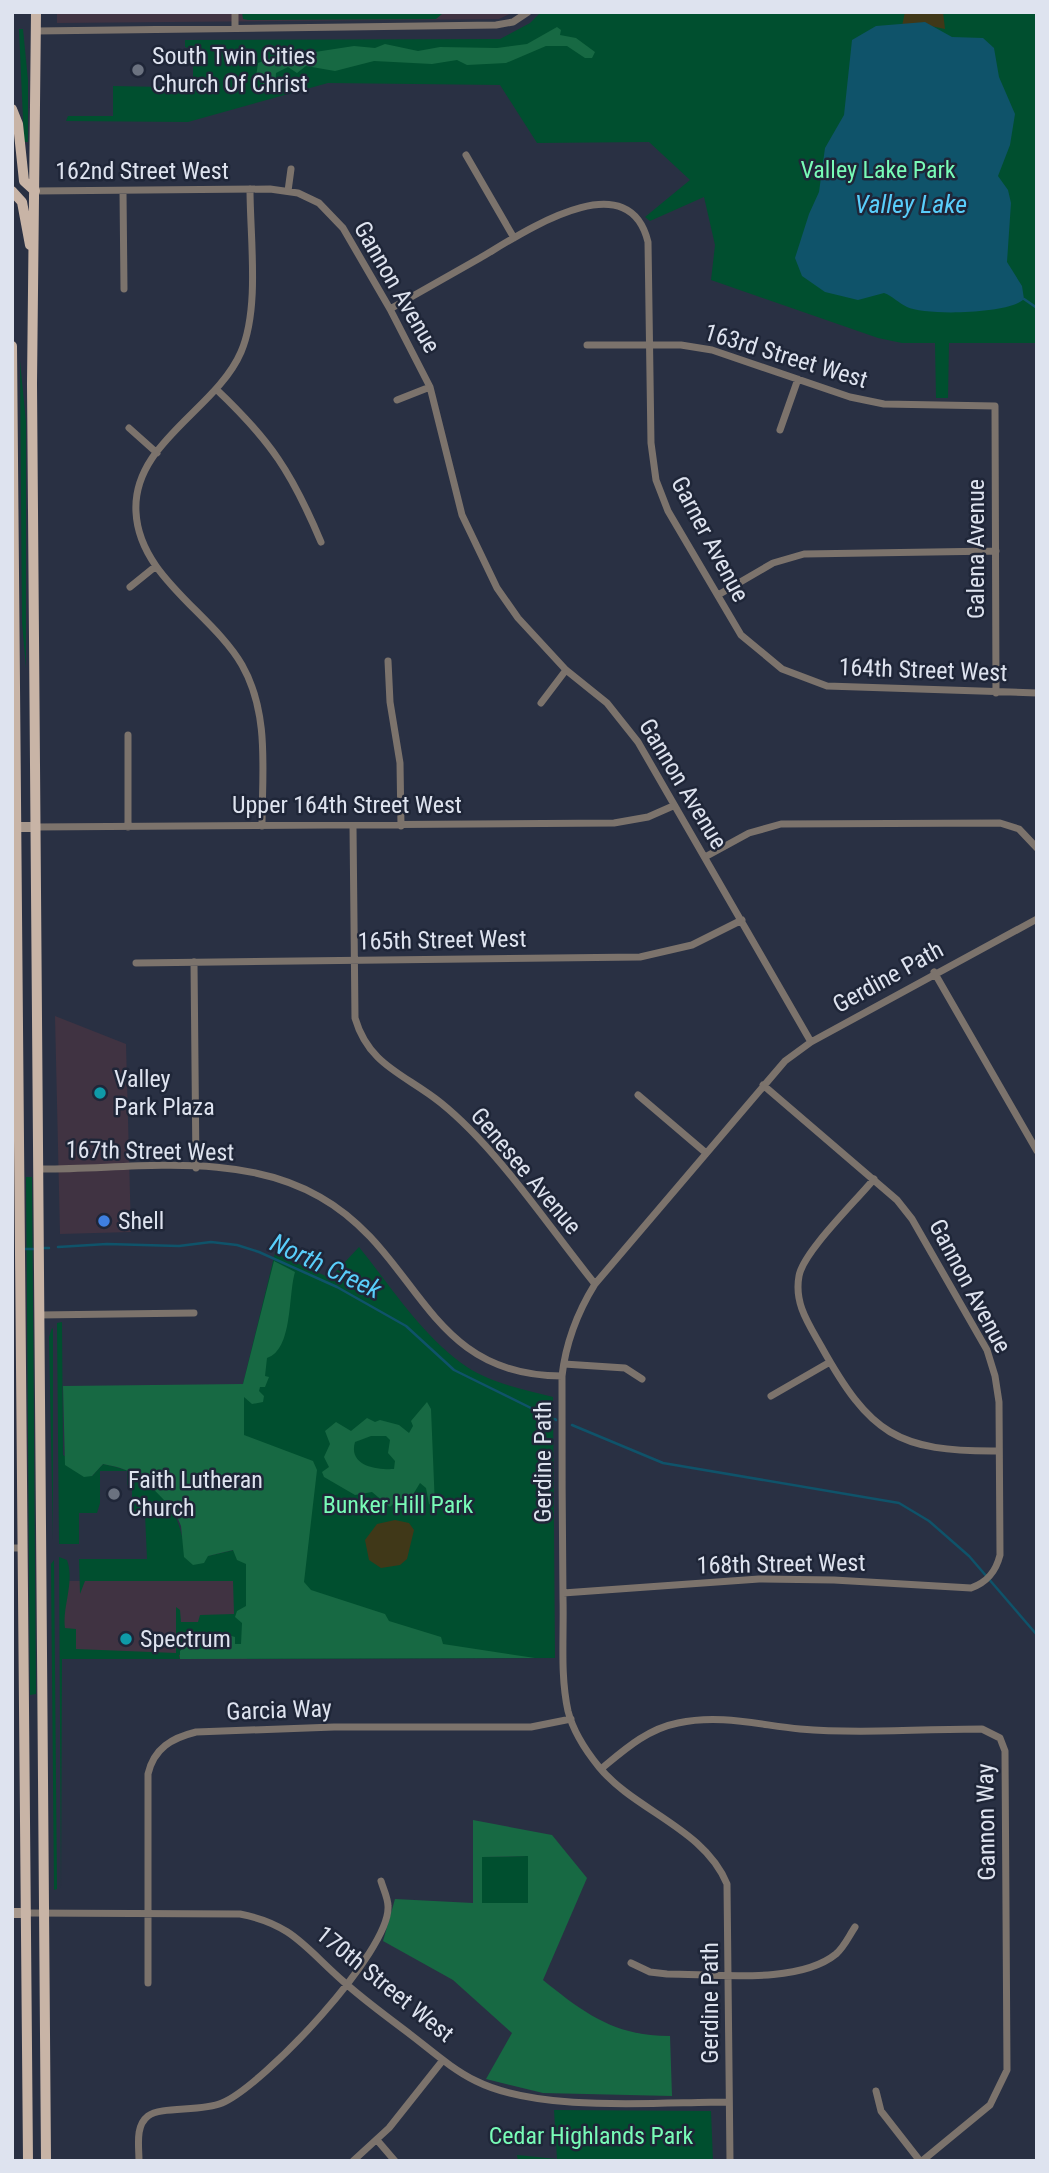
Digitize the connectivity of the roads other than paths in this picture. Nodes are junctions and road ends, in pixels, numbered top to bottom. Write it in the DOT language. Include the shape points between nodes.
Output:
graph roads {
  1 [pos="36,12"];
  2 [pos="235,12"];
  3 [pos="528,12"];
  4 [pos="235,28"];
  5 [pos="36,31"];
  6 [pos="12,109"];
  7 [pos="466,155"];
  8 [pos="290,169"];
  9 [pos="250,189"];
  10 [pos="12,191"];
  11 [pos="35,191"];
  12 [pos="123,191"];
  13 [pos="288,191"];
  14 [pos="513,238"];
  15 [pos="34,261"];
  16 [pos="124,289"];
  17 [pos="390,309"];
  18 [pos="650,344"];
  19 [pos="587,345"];
  20 [pos="12,346"];
  21 [pos="798,379"];
  22 [pos="430,387"];
  23 [pos="216,388"];
  24 [pos="397,400"];
  25 [pos="995,406"];
  26 [pos="129,428"];
  27 [pos="780,430"];
  28 [pos="157,453"];
  29 [pos="321,542"];
  30 [pos="996,551"];
  31 [pos="156,566"];
  32 [pos="130,587"];
  33 [pos="718,595"];
  34 [pos="388,661"];
  35 [pos="566,670"];
  36 [pos="809,681"];
  37 [pos="996,693"];
  38 [pos="1037,693"];
  39 [pos="541,703"];
  40 [pos="128,735"];
  41 [pos="673,806"];
  42 [pos="262,826"];
  43 [pos="353,826"];
  44 [pos="401,826"];
  45 [pos="15,827"];
  46 [pos="35,827"];
  47 [pos="128,827"];
  48 [pos="1037,848"];
  49 [pos="705,857"];
  50 [pos="1037,919"];
  51 [pos="741,920"];
  52 [pos="354,961"];
  53 [pos="194,962"];
  54 [pos="136,963"];
  55 [pos="934,972"];
  56 [pos="811,1042"];
  57 [pos="763,1085"];
  58 [pos="638,1096"];
  59 [pos="20,1115"];
  60 [pos="1037,1151"];
  61 [pos="706,1153"];
  62 [pos="196,1168"];
  63 [pos="38,1169"];
  64 [pos="874,1179"];
  65 [pos="595,1283"];
  66 [pos="194,1314"];
  67 [pos="39,1315"];
  68 [pos="830,1362"];
  69 [pos="564,1364"];
  70 [pos="562,1376"];
  71 [pos="642,1379"];
  72 [pos="771,1396"];
  73 [pos="999,1451"];
  74 [pos="18,1548"];
  75 [pos="995,1571"];
  76 [pos="563,1593"];
  77 [pos="570,1719"];
  78 [pos="601,1769"];
  79 [pos="381,1881"];
  80 [pos="12,1913"];
  81 [pos="26,1913"];
  82 [pos="44,1913"];
  83 [pos="147,1914"];
  84 [pos="855,1927"];
  85 [pos="631,1963"];
  86 [pos="730,1974"];
  87 [pos="148,1983"];
  88 [pos="346,1984"];
  89 [pos="443,2060"];
  90 [pos="876,2091"];
  91 [pos="729,2102"];
  92 [pos="377,2140"];
  93 [pos="28,2161"];
  94 [pos="46,2161"];
  95 [pos="139,2161"];
  96 [pos="353,2161"];
  97 [pos="395,2161"];
  98 [pos="730,2161"];
  99 [pos="921,2161"];
  1 -- 5 [label="main road"];
  2 -- 4 [label="street"];
  3 -- 4 [label="street" via="496,26"];
  4 -- 5 [label="street"];
  5 -- 11 [label="main road"];
  6 -- 11 [label="main road" via="24,181"];
  7 -- 14 [label="street"];
  8 -- 13 [label="street"];
  9 -- 12 [label="street, 162nd Street West"];
  9 -- 13 [label="street, Gannon Avenue"];
  9 -- 23 [label="street" via="249,327 240,354"];
  10 -- 15 [label="main road" via="22,202"];
  11 -- 12 [label="street, 162nd Street West"];
  11 -- 15 [label="main road"];
  12 -- 16 [label="street"];
  13 -- 17 [label="street, Gannon Avenue" via="319,203 336,219"];
  14 -- 17 [label="street"];
  14 -- 18 [label="street, Garner Avenue" via="579,208 613,205 634,213 648,242"];
  15 -- 46 [label="main road"];
  17 -- 22 [label="street, Gannon Avenue"];
  18 -- 19 [label="street, 163rd Street West"];
  18 -- 21 [label="street, 163rd Street West" via="712,350"];
  18 -- 33 [label="street, Garner Avenue" via="651,460 656,480 668,510"];
  20 -- 45 [label="main road"];
  21 -- 25 [label="street, 163rd Street West" via="884,404"];
  21 -- 27 [label="street"];
  22 -- 24 [label="street, Gannon Avenue"];
  22 -- 35 [label="street, Gannon Avenue" via="472,540 518,618"];
  23 -- 28 [label="street"];
  23 -- 29 [label="street" via="280,457"];
  25 -- 30 [label="street, Galena Avenue"];
  26 -- 28 [label="street"];
  28 -- 31 [label="street" via="138,486 136,510 141,538"];
  30 -- 33 [label="street" via="804,554 774,563"];
  30 -- 37 [label="street, Galena Avenue"];
  31 -- 32 [label="street"];
  31 -- 42 [label="street" via="229,646 252,686 262,731"];
  33 -- 36 [label="street, Garner Avenue" via="751,645 782,669"];
  34 -- 44 [label="street" via="400,763"];
  35 -- 39 [label="street"];
  35 -- 41 [label="street, Gannon Avenue" via="624,723"];
  36 -- 37 [label="street, 164th Street West" via="847,689"];
  37 -- 38 [label="street, 164th Street West"];
  40 -- 47 [label="street"];
  41 -- 44 [label="street, Upper 164th Street West" via="648,817 614,823"];
  41 -- 49 [label="street, Gannon Avenue"];
  42 -- 43 [label="street, Upper 164th Street West"];
  42 -- 47 [label="street, Upper 164th Street West"];
  43 -- 44 [label="street, Upper 164th Street West"];
  43 -- 52 [label="street, Genesee Avenue"];
  45 -- 46 [label="street, Upper 164th Street West"];
  45 -- 59 [label="main road"];
  46 -- 47 [label="street, Upper 164th Street West"];
  46 -- 63 [label="main road"];
  48 -- 49 [label="street" via="1019,829 1000,823 781,824 749,833"];
  49 -- 51 [label="street, Gannon Avenue"];
  50 -- 55 [label="street, Gerdine Path"];
  51 -- 52 [label="street, 165th Street West" via="692,945 640,957"];
  51 -- 56 [label="street, Gannon Avenue"];
  52 -- 53 [label="street, 165th Street West"];
  52 -- 65 [label="street, Genesee Avenue" via="355,1018 368,1049 474,1133"];
  53 -- 54 [label="street, 165th Street West"];
  53 -- 62 [label="street"];
  55 -- 56 [label="street, Gerdine Path"];
  55 -- 60 [label="street"];
  56 -- 57 [label="street, Gerdine Path"];
  57 -- 61 [label="street, Gerdine Path"];
  57 -- 64 [label="street, Gannon Avenue"];
  58 -- 61 [label="street"];
  59 -- 63 [label="main road"];
  59 -- 74 [label="main road"];
  61 -- 65 [label="street, Gerdine Path"];
  62 -- 63 [label="street, 167th Street West"];
  62 -- 70 [label="street, 167th Street West" via="259,1173 321,1197 370,1236 469,1352 513,1371"];
  63 -- 67 [label="main road"];
  64 -- 68 [label="street" via="804,1261 799,1275 799,1301"];
  64 -- 73 [label="street, Gannon Avenue" via="912,1219 986,1350 997,1387"];
  65 -- 69 [label="street, Gerdine Path" via="573,1324"];
  66 -- 67 [label="street"];
  67 -- 82 [label="main road"];
  68 -- 72 [label="street"];
  68 -- 73 [label="street" via="858,1406 901,1439 945,1451"];
  69 -- 70 [label="street, Gerdine Path"];
  69 -- 71 [label="street" via="625,1368"];
  70 -- 76 [label="street, Gerdine Path"];
  73 -- 75 [label="street, Gannon Avenue" via="1000,1555"];
  74 -- 81 [label="main road"];
  75 -- 76 [label="street, 168th Street West" via="979,1585 963,1588 759,1579"];
  76 -- 77 [label="street, Gerdine Path" via="565,1693"];
  77 -- 78 [label="street, Gerdine Path"];
  77 -- 83 [label="street, Garcia Way" via="531,1727 334,1727 196,1732 178,1737 159,1751 148,1774"];
  78 -- 86 [label="street, Gerdine Path" via="703,1848 722,1871 729,1894"];
  78 -- 99 [label="street, Gannon Way" via="649,1734 702,1718 802,1729 982,1729 1000,1738 1005,1761 1007,2070 990,2105"];
  79 -- 88 [label="street" via="389,1907 385,1923 372,1951"];
  80 -- 81 [label="street, 170th Street West"];
  81 -- 82 [label="street, 170th Street West"];
  81 -- 93 [label="main road"];
  82 -- 83 [label="street, 170th Street West"];
  82 -- 94 [label="main road"];
  83 -- 87 [label="street, Garcia Way"];
  83 -- 88 [label="street, 170th Street West" via="264,1918 287,1930"];
  84 -- 86 [label="street" via="838,1952 806,1970"];
  85 -- 86 [label="street" via="667,1974"];
  86 -- 91 [label="street, Gerdine Path"];
  88 -- 89 [label="street, 170th Street West"];
  88 -- 95 [label="street" via="305,2035 233,2098 197,2110 160,2111 148,2116 139,2130"];
  89 -- 91 [label="street, 170th Street West" via="476,2081 519,2096 590,2102"];
  89 -- 92 [label="street"];
  90 -- 99 [label="street" via="881,2111"];
  91 -- 98 [label="street, Gerdine Path"];
  92 -- 96 [label="street"];
  92 -- 97 [label="street"];
}
